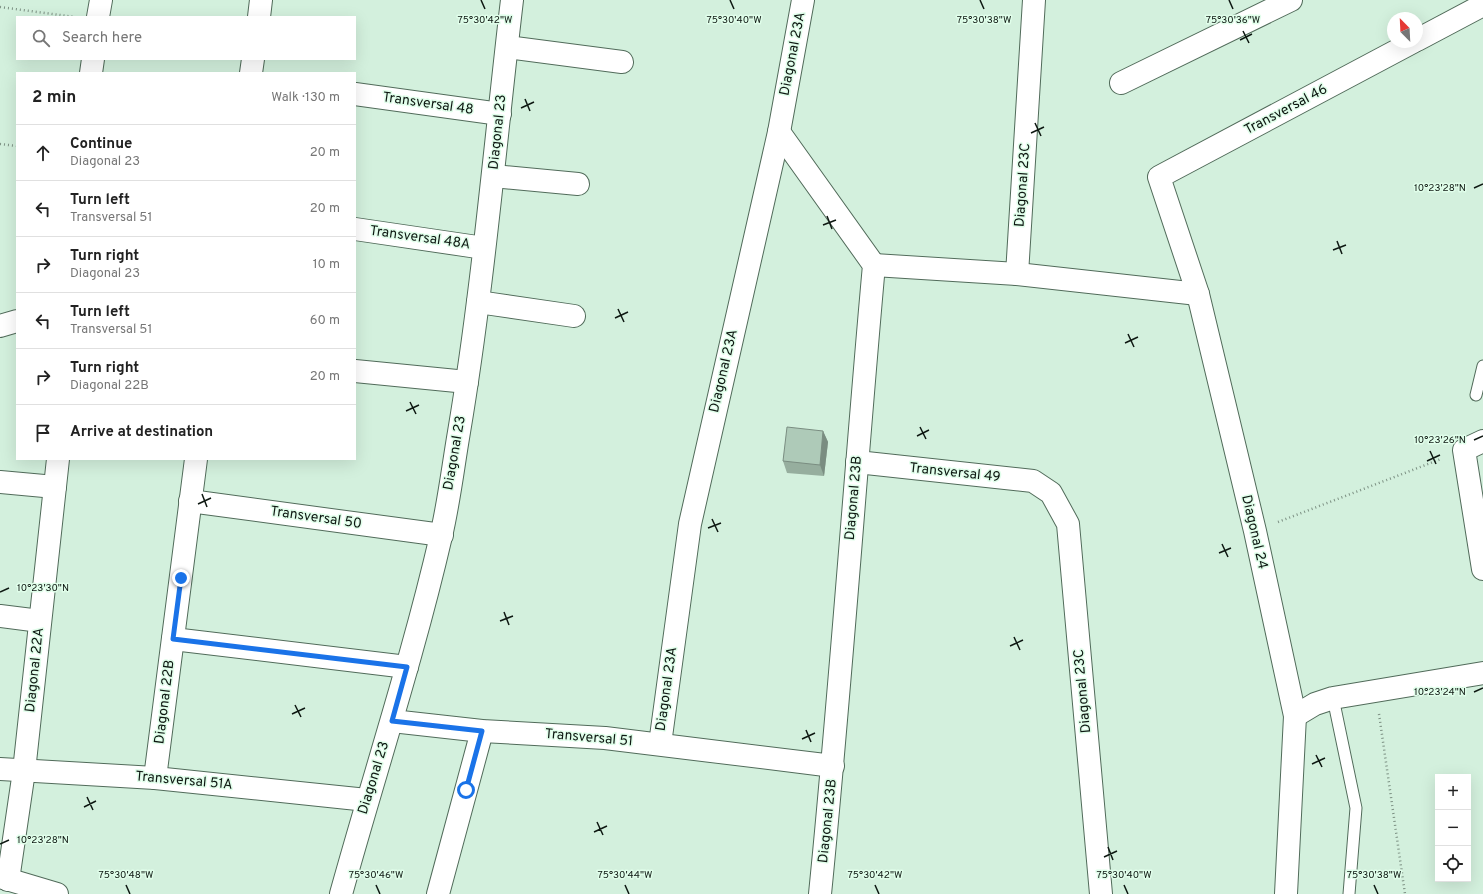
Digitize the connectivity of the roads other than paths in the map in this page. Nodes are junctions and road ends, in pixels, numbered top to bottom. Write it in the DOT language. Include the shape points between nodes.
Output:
graph roads {
  1 [pos="100,0"];
  2 [pos="261,0"];
  3 [pos="512,0"];
  4 [pos="803,0"];
  5 [pos="1034,0"];
  6 [pos="1291,0"];
  7 [pos="1483,5"];
  8 [pos="98,16"];
  9 [pos="259,16"];
  10 [pos="1423,37"];
  11 [pos="507,47"];
  12 [pos="1402,48"];
  13 [pos="93,60"];
  14 [pos="253,60"];
  15 [pos="622,62"];
  16 [pos="91,72"];
  17 [pos="251,72"];
  18 [pos="1121,83"];
  19 [pos="356,94"];
  20 [pos="500,114"];
  21 [pos="779,132"];
  22 [pos="493,176"];
  23 [pos="1159,177"];
  24 [pos="578,184"];
  25 [pos="356,229"];
  26 [pos="484,248"];
  27 [pos="874,265"];
  28 [pos="1017,274"];
  29 [pos="1198,294"];
  30 [pos="478,302"];
  31 [pos="574,316"];
  32 [pos="16,322"];
  33 [pos="0,327"];
  34 [pos="16,331"];
  35 [pos="1483,366"];
  36 [pos="356,371"];
  37 [pos="467,382"];
  38 [pos="1476,395"];
  39 [pos="1483,441"];
  40 [pos="58,460"];
  41 [pos="196,460"];
  42 [pos="857,462"];
  43 [pos="0,482"];
  44 [pos="55,487"];
  45 [pos="1051,493"];
  46 [pos="190,501"];
  47 [pos="442,535"];
  48 [pos="1483,569"];
  49 [pos="0,616"];
  50 [pos="40,621"];
  51 [pos="173,639"];
  52 [pos="407,667"];
  53 [pos="1483,673"];
  54 [pos="1333,698"];
  55 [pos="1296,716"];
  56 [pos="392,721"];
  57 [pos="482,731"];
  58 [pos="660,744"];
  59 [pos="833,766"];
  60 [pos="0,769"];
  61 [pos="24,771"];
  62 [pos="155,778"];
  63 [pos="367,800"];
  64 [pos="4,878"];
  65 [pos="48,893"];
  66 [pos="341,894"];
  67 [pos="438,894"];
  68 [pos="820,894"];
  69 [pos="1101,894"];
  70 [pos="1286,894"];
  71 [pos="1349,894"];
  1 -- 8 [label="street"];
  2 -- 9 [label="street"];
  3 -- 11 [label="street, Diagonal 23"];
  4 -- 21 [label="street, Diagonal 23A"];
  5 -- 28 [label="street, Diagonal 23C"];
  6 -- 18 [label="street"];
  7 -- 10 [label="street"];
  11 -- 15 [label="street"];
  11 -- 20 [label="street, Diagonal 23"];
  12 -- 23 [label="street, Transversal 46"];
  13 -- 16 [label="street"];
  14 -- 17 [label="street"];
  19 -- 20 [label="street, Transversal 48"];
  20 -- 22 [label="street, Diagonal 23"];
  21 -- 27 [label="street"];
  21 -- 58 [label="street, Diagonal 23A" via="690,524"];
  22 -- 24 [label="street"];
  22 -- 26 [label="street, Diagonal 23"];
  23 -- 29 [label="street, Diagonal 24"];
  25 -- 26 [label="street, Transversal 48A"];
  26 -- 30 [label="street, Diagonal 23"];
  27 -- 28 [label="street"];
  27 -- 42 [label="street, Diagonal 23B"];
  28 -- 29 [label="street"];
  29 -- 55 [label="street, Diagonal 24"];
  30 -- 31 [label="street"];
  30 -- 37 [label="street, Diagonal 23"];
  32 -- 33 [label="street"];
  33 -- 34 [label="street"];
  35 -- 38 [label="lane"];
  36 -- 37 [label="street"];
  37 -- 47 [label="street, Diagonal 23"];
  39 -- 48 [label="street" via="1464,450"];
  40 -- 44 [label="street, Diagonal 22A"];
  41 -- 46 [label="street, Diagonal 22B"];
  42 -- 45 [label="street, Transversal 49" via="1033,482"];
  42 -- 59 [label="street, Diagonal 23B"];
  43 -- 44 [label="street"];
  44 -- 50 [label="street, Diagonal 22A"];
  45 -- 69 [label="street, Diagonal 23C" via="1068,524"];
  46 -- 47 [label="street, Transversal 50"];
  46 -- 51 [label="street, Diagonal 22B"];
  47 -- 52 [label="street, Diagonal 23"];
  49 -- 50 [label="street"];
  50 -- 61 [label="street, Diagonal 22A"];
  51 -- 52 [label="street"];
  51 -- 62 [label="street, Diagonal 22B"];
  52 -- 56 [label="street, Diagonal 23"];
  53 -- 54 [label="street"];
  54 -- 55 [label="street" via="1315,704"];
  54 -- 71 [label="lane" via="1356,808"];
  55 -- 70 [label="street, Diagonal 24"];
  56 -- 57 [label="street, Transversal 51"];
  56 -- 63 [label="street, Diagonal 23"];
  57 -- 58 [label="street, Transversal 51"];
  57 -- 67 [label="street"];
  58 -- 59 [label="street, Transversal 51"];
  59 -- 68 [label="street, Diagonal 23B"];
  60 -- 61 [label="street, Transversal 51A"];
  61 -- 62 [label="street, Transversal 51A"];
  61 -- 64 [label="street, Diagonal 22A"];
  62 -- 63 [label="street, Transversal 51A"];
  63 -- 66 [label="street, Diagonal 23"];
  64 -- 65 [label="street"];
}
